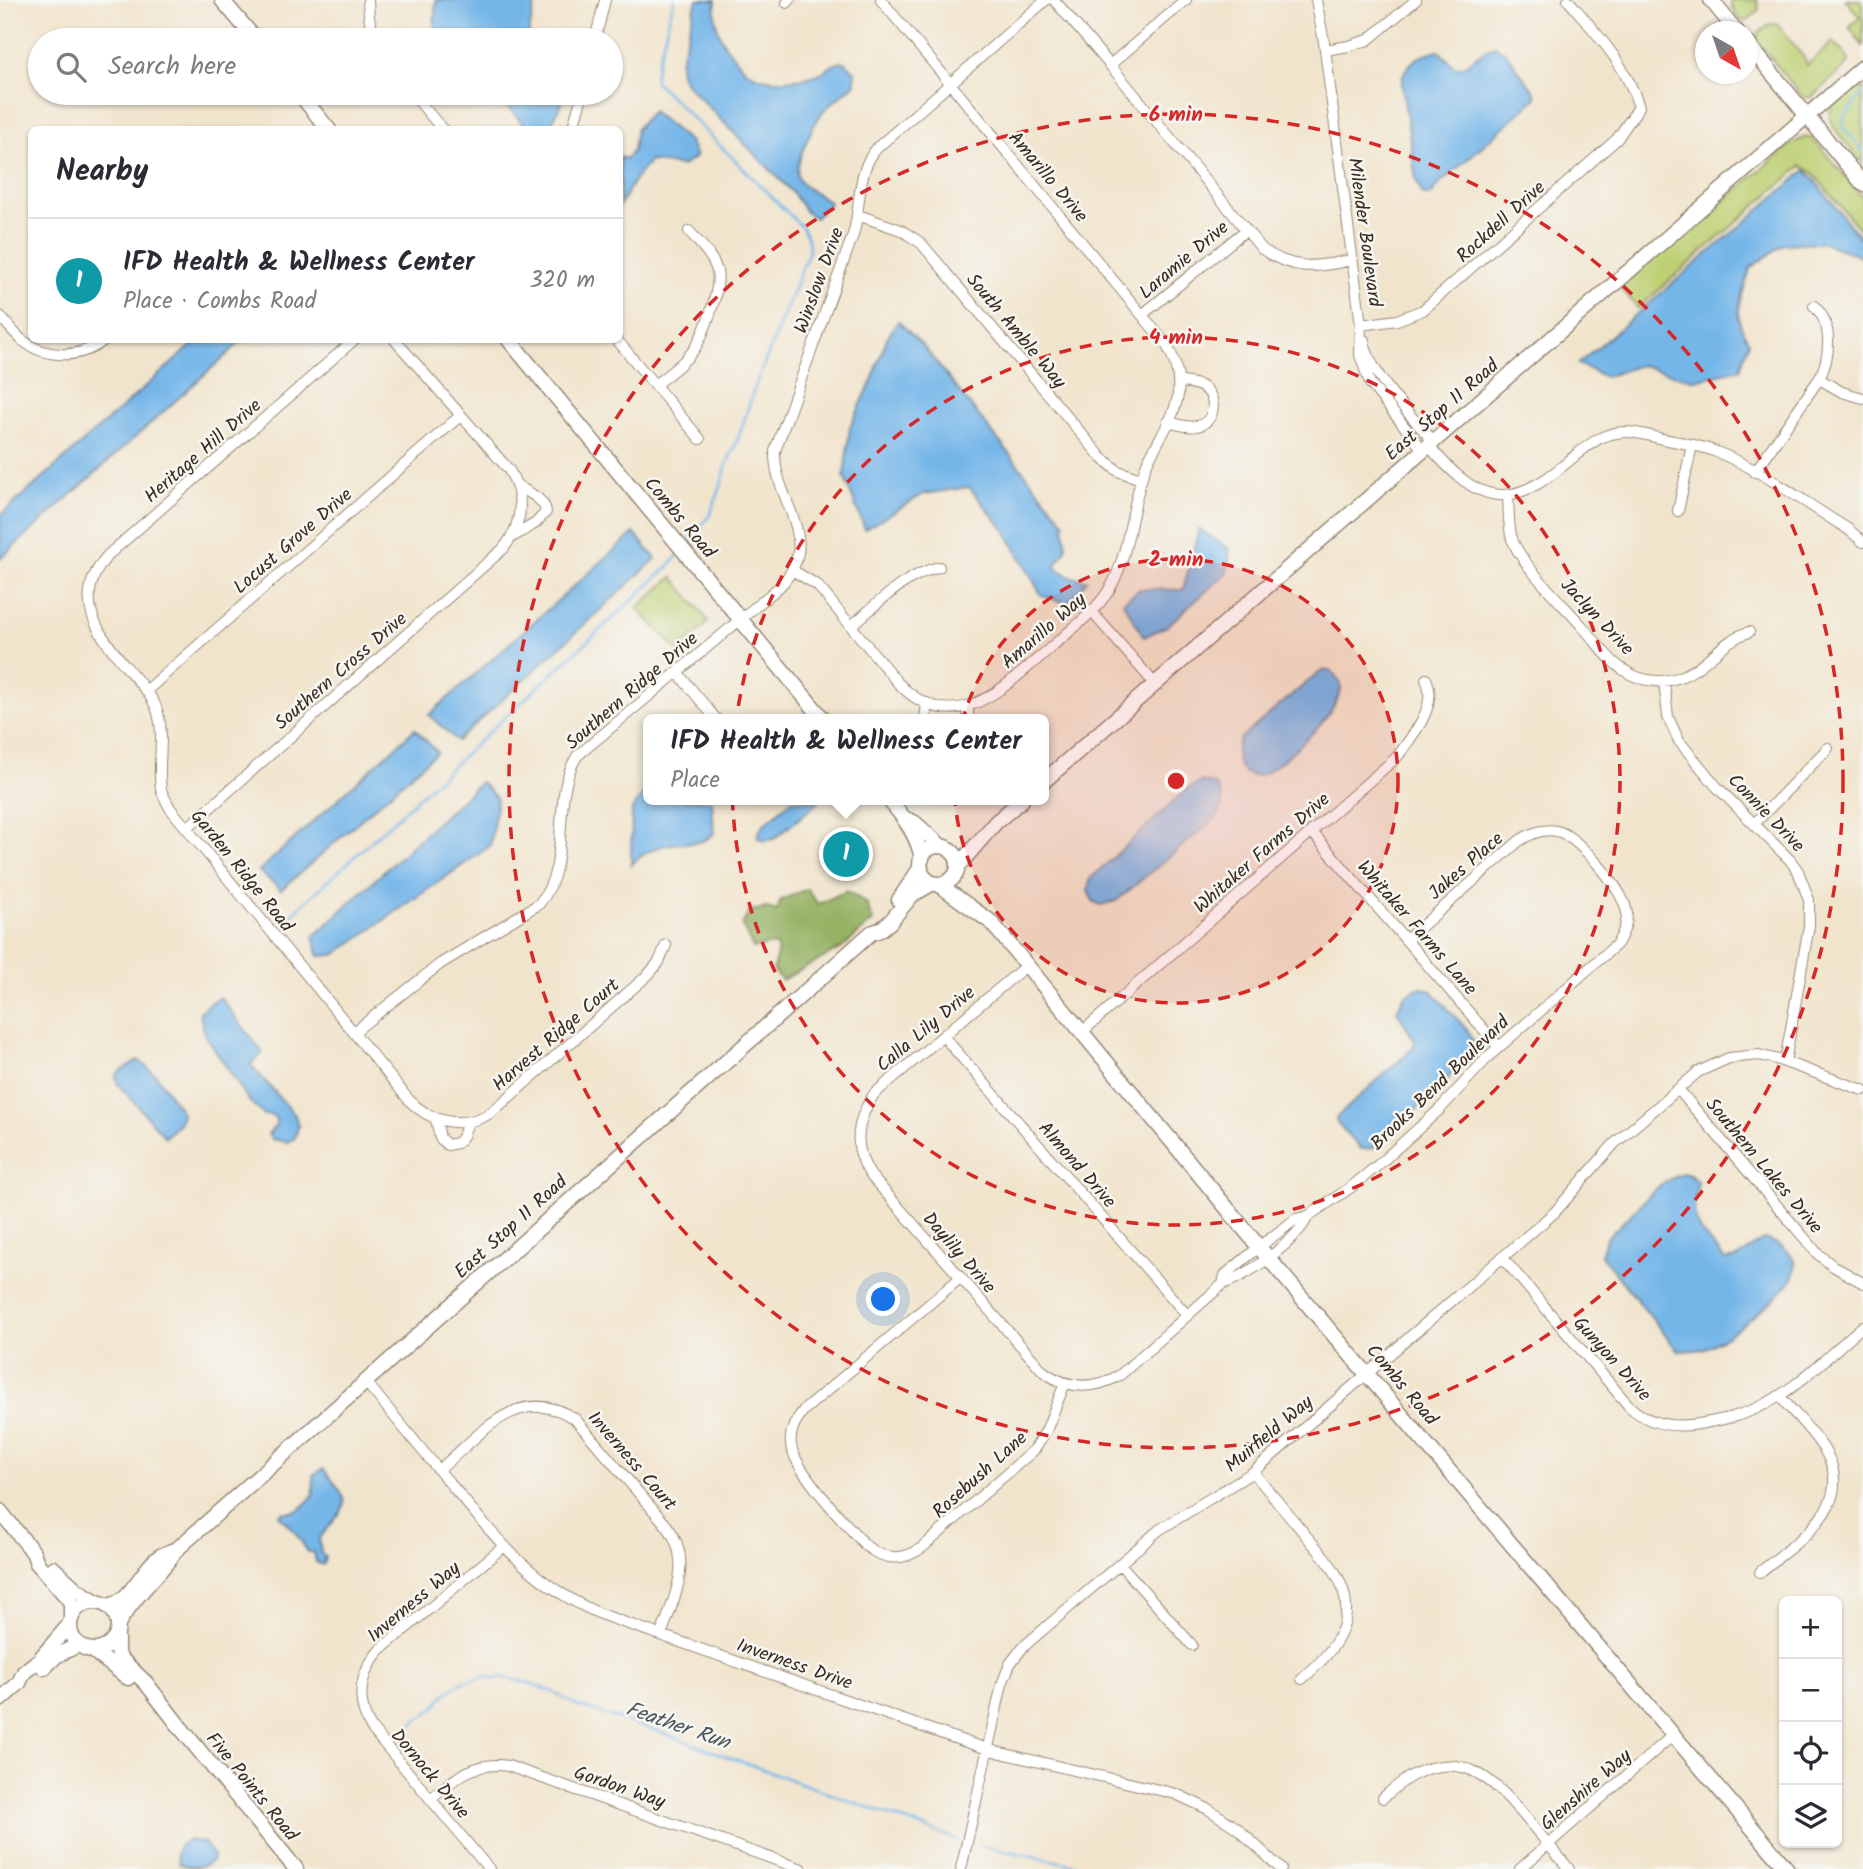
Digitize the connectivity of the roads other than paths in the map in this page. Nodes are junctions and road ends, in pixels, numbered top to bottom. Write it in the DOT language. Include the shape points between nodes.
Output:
graph roads {
  1 [pos="222,0"];
  2 [pos="605,0"];
  3 [pos="881,0"];
  4 [pos="1046,0"];
  5 [pos="1054,0"];
  6 [pos="1186,0"];
  7 [pos="1316,0"];
  8 [pos="1416,0"];
  9 [pos="1568,0"];
  10 [pos="1711,0"];
  11 [pos="368,3"];
  12 [pos="1728,21"];
  13 [pos="246,28"];
  14 [pos="372,28"];
  15 [pos="598,28"];
  16 [pos="1325,50"];
  17 [pos="1758,56"];
  18 [pos="1110,65"];
  19 [pos="1863,67"];
  20 [pos="949,83"];
  21 [pos="309,105"];
  22 [pos="422,105"];
  23 [pos="579,105"];
  24 [pos="1808,117"];
  25 [pos="327,126"];
  26 [pos="440,126"];
  27 [pos="573,126"];
  28 [pos="1863,184"];
  29 [pos="858,215"];
  30 [pos="1246,230"];
  31 [pos="689,231"];
  32 [pos="1352,260"];
  33 [pos="1815,306"];
  34 [pos="0,316"];
  35 [pos="1142,316"];
  36 [pos="1361,326"];
  37 [pos="98,343"];
  38 [pos="351,343"];
  39 [pos="398,343"];
  40 [pos="511,343"];
  41 [pos="620,343"];
  42 [pos="1819,379"];
  43 [pos="1178,381"];
  44 [pos="655,385"];
  45 [pos="1863,398"];
  46 [pos="461,415"];
  47 [pos="1168,422"];
  48 [pos="699,439"];
  49 [pos="1428,445"];
  50 [pos="1692,445"];
  51 [pos="1755,472"];
  52 [pos="1141,479"];
  53 [pos="517,485"];
  54 [pos="1508,497"];
  55 [pos="1678,511"];
  56 [pos="514,536"];
  57 [pos="1863,542"];
  58 [pos="939,567"];
  59 [pos="792,570"];
  60 [pos="90,597"];
  61 [pos="1092,612"];
  62 [pos="740,619"];
  63 [pos="851,626"];
  64 [pos="1749,632"];
  65 [pos="677,672"];
  66 [pos="1426,679"];
  67 [pos="1664,681"];
  68 [pos="1155,684"];
  69 [pos="146,691"];
  70 [pos="927,703"];
  71 [pos="968,706"];
  72 [pos="712,714"];
  73 [pos="819,714"];
  74 [pos="926,714"];
  75 [pos="968,714"];
  76 [pos="1828,748"];
  77 [pos="1049,777"];
  78 [pos="893,805"];
  79 [pos="1016,805"];
  80 [pos="906,819"];
  81 [pos="996,822"];
  82 [pos="1754,824"];
  83 [pos="187,828"];
  84 [pos="1311,831"];
  85 [pos="1554,831"];
  86 [pos="944,847"];
  87 [pos="921,863"];
  88 [pos="958,869"];
  89 [pos="936,883"];
  90 [pos="990,922"];
  91 [pos="871,933"];
  92 [pos="1406,940"];
  93 [pos="666,945"];
  94 [pos="1027,965"];
  95 [pos="354,1032"];
  96 [pos="1083,1032"];
  97 [pos="943,1036"];
  98 [pos="1499,1046"];
  99 [pos="1785,1062"];
  100 [pos="1678,1089"];
  101 [pos="1863,1090"];
  102 [pos="436,1119"];
  103 [pos="449,1122"];
  104 [pos="468,1122"];
  105 [pos="859,1126"];
  106 [pos="1264,1252"];
  107 [pos="1502,1257"];
  108 [pos="960,1278"];
  109 [pos="1863,1283"];
  110 [pos="1187,1315"];
  111 [pos="1863,1326"];
  112 [pos="1368,1372"];
  113 [pos="365,1381"];
  114 [pos="1065,1384"];
  115 [pos="1780,1396"];
  116 [pos="439,1470"];
  117 [pos="1253,1472"];
  118 [pos="0,1511"];
  119 [pos="503,1547"];
  120 [pos="176,1550"];
  121 [pos="33,1552"];
  122 [pos="1120,1564"];
  123 [pos="1760,1572"];
  124 [pos="102,1604"];
  125 [pos="70,1622"];
  126 [pos="117,1630"];
  127 [pos="661,1635"];
  128 [pos="1192,1645"];
  129 [pos="85,1648"];
  130 [pos="1303,1679"];
  131 [pos="19,1683"];
  132 [pos="361,1692"];
  133 [pos="0,1700"];
  134 [pos="180,1727"];
  135 [pos="1673,1735"];
  136 [pos="988,1749"];
  137 [pos="1383,1798"];
  138 [pos="430,1799"];
  139 [pos="1548,1844"];
  140 [pos="296,1869"];
  141 [pos="489,1869"];
  142 [pos="803,1869"];
  143 [pos="961,1869"];
  144 [pos="1281,1869"];
  145 [pos="1520,1869"];
  146 [pos="1569,1869"];
  147 [pos="1787,1869"];
  1 -- 13 [label="street"];
  2 -- 15 [label="street"];
  3 -- 20 [label="street, Amarillo Drive"];
  4 -- 20 [label="street, Winslow Drive"];
  5 -- 18 [label="street"];
  6 -- 18 [label="street"];
  7 -- 16 [label="street, Milender Boulevard"];
  8 -- 16 [label="street" via="1367,40"];
  9 -- 36 [label="street, Rockdell Drive" via="1623,68 1639,107 1617,139 1423,310"];
  10 -- 12 [label="street"];
  11 -- 14 [label="street"];
  16 -- 32 [label="street, Milender Boulevard"];
  17 -- 24 [label="street"];
  18 -- 30 [label="street"];
  19 -- 24 [label="street, East Stop 11 Road"];
  20 -- 29 [label="street, Winslow Drive" via="872,153 862,173"];
  20 -- 35 [label="street, Amarillo Drive"];
  21 -- 25 [label="street"];
  22 -- 26 [label="street"];
  23 -- 27 [label="street"];
  24 -- 28 [label="street"];
  24 -- 49 [label="street, East Stop 11 Road"];
  29 -- 52 [label="street, South Amble Way" via="901,230 921,243 1101,457 1118,471"];
  29 -- 59 [label="street, Winslow Drive" via="775,451 799,538"];
  30 -- 32 [label="street" via="1262,250 1296,266"];
  30 -- 35 [label="street, Laramie Drive"];
  31 -- 44 [label="street" via="716,267 716,296 694,349"];
  32 -- 36 [label="street, Milender Boulevard"];
  33 -- 42 [label="street" via="1826,324 1828,342"];
  34 -- 37 [label="street" via="22,340 44,352 78,353"];
  35 -- 43 [label="street, Amarillo Drive" via="1169,349"];
  36 -- 49 [label="street, Milender Boulevard" via="1374,366"];
  38 -- 60 [label="street, Heritage Hill Drive" via="108,555 93,577"];
  39 -- 46 [label="street"];
  40 -- 62 [label="street, Combs Road"];
  41 -- 44 [label="street"];
  42 -- 45 [label="street"];
  42 -- 51 [label="street"];
  43 -- 47 [label="street, Amarillo Drive"];
  43 -- 47 [label="street" via="1206,389 1213,409 1200,425"];
  44 -- 48 [label="street"];
  46 -- 53 [label="street"];
  46 -- 69 [label="street, Locust Grove Drive"];
  47 -- 52 [label="street, Amarillo Way"];
  49 -- 54 [label="street, Milender Boulevard" via="1460,479 1479,491"];
  49 -- 68 [label="street, East Stop 11 Road"];
  50 -- 51 [label="street" via="1721,453"];
  50 -- 54 [label="street" via="1630,432 1609,434 1589,444 1547,480"];
  50 -- 55 [label="street"];
  51 -- 57 [label="street"];
  52 -- 61 [label="street, Amarillo Way" via="1116,577"];
  53 -- 56 [label="street" via="520,501"];
  53 -- 56 [label="street, Southern Cross Drive" via="541,500 546,512"];
  54 -- 67 [label="street, Jaclyn Drive" via="1512,539 1527,564 1621,668 1645,680"];
  56 -- 83 [label="street, Southern Cross Drive"];
  58 -- 63 [label="street" via="906,580"];
  59 -- 62 [label="street"];
  59 -- 63 [label="street" via="817,585"];
  60 -- 69 [label="street, Garden Ridge Road" via="94,625"];
  61 -- 68 [label="street"];
  61 -- 71 [label="street, Amarillo Way" via="995,695"];
  62 -- 65 [label="street, Southern Ridge Drive"];
  62 -- 73 [label="street, Combs Road"];
  63 -- 70 [label="street" via="900,685"];
  64 -- 67 [label="street" via="1693,671"];
  65 -- 72 [label="street"];
  65 -- 95 [label="street, Southern Ridge Drive" via="574,761 565,785 555,878 539,905 440,964"];
  66 -- 84 [label="street, Whitaker Farms Drive" via="1426,710 1397,757"];
  67 -- 82 [label="street, Connie Drive" via="1668,717 1677,738"];
  68 -- 77 [label="street, East Stop 11 Road"];
  69 -- 83 [label="street, Garden Ridge Road" via="158,711 161,728 161,790"];
  70 -- 71 [label="street, Amarillo Way"];
  70 -- 74 [label="street"];
  71 -- 75 [label="street"];
  76 -- 82 [label="street"];
  78 -- 80 [label="street"];
  79 -- 81 [label="street"];
  80 -- 86 [label="street"];
  80 -- 87 [label="street" via="919,843"];
  81 -- 86 [label="street"];
  81 -- 88 [label="street"];
  82 -- 99 [label="street, Connie Drive" via="1796,867 1809,900 1809,926"];
  83 -- 95 [label="street, Garden Ridge Road"];
  84 -- 92 [label="street, Whitaker Farms Lane"];
  84 -- 96 [label="street, Whitaker Farms Drive"];
  85 -- 92 [label="street, Jakes Place" via="1535,832 1519,841"];
  85 -- 98 [label="street, Brooks Bend Boulevard" via="1576,841 1618,889 1625,902 1626,923 1616,944"];
  86 -- 87 [label="street" via="930,849"];
  86 -- 88 [label="street" via="956,856"];
  87 -- 89 [label="street" via="925,877"];
  87 -- 91 [label="street, East Stop 11 Road"];
  88 -- 89 [label="street" via="949,881"];
  88 -- 90 [label="street, Combs Road" via="966,892 987,912"];
  89 -- 90 [label="street, Combs Road"];
  89 -- 91 [label="street, East Stop 11 Road" via="912,895 890,922"];
  90 -- 94 [label="street, Combs Road"];
  91 -- 113 [label="street, East Stop 11 Road"];
  92 -- 98 [label="street, Whitaker Farms Lane"];
  93 -- 104 [label="street, Harvest Ridge Court" via="648,975 492,1112"];
  94 -- 96 [label="street, Combs Road"];
  94 -- 97 [label="street, Calla Lily Drive"];
  95 -- 102 [label="street, Garden Ridge Road" via="411,1102"];
  96 -- 106 [label="street, Combs Road"];
  97 -- 105 [label="street, Calla Lily Drive" via="874,1094"];
  97 -- 110 [label="street, Almond Drive"];
  98 -- 106 [label="street, Brooks Bend Boulevard" via="1395,1151 1308,1216 1303,1227"];
  99 -- 100 [label="street, Muirfield Way" via="1741,1055 1713,1063"];
  99 -- 101 [label="street, Muirfield Way"];
  100 -- 107 [label="street, Muirfield Way" via="1614,1144 1567,1200"];
  100 -- 109 [label="street, Southern Lakes Drive" via="1818,1254"];
  102 -- 103 [label="street, Garden Ridge Road"];
  102 -- 104 [label="street" via="440,1138 447,1145 457,1143"];
  103 -- 104 [label="street, Harvest Ridge Court"];
  105 -- 108 [label="street, Daylily Drive" via="859,1151 870,1174"];
  106 -- 110 [label="street" via="1240,1278 1223,1284"];
  106 -- 112 [label="street, Combs Road"];
  107 -- 112 [label="street, Muirfield Way"];
  107 -- 115 [label="street, Gunyon Drive" via="1626,1403 1647,1419 1672,1426 1720,1421"];
  108 -- 114 [label="street, Daylily Drive" via="1038,1367"];
  108 -- 114 [label="street, Rosebush Lane" via="804,1410 793,1426 791,1448 801,1468 870,1549 881,1556 901,1558 923,1548 1035,1450"];
  110 -- 114 [label="street" via="1112,1380 1091,1386"];
  111 -- 115 [label="street, Gunyon Drive"];
  112 -- 117 [label="street, Muirfield Way"];
  112 -- 135 [label="street, Combs Road"];
  113 -- 116 [label="street, Inverness Drive"];
  113 -- 120 [label="street, East Stop 11 Road"];
  115 -- 123 [label="street" via="1825,1451 1832,1466 1833,1492 1830,1506 1815,1526"];
  116 -- 119 [label="street, Inverness Drive"];
  116 -- 127 [label="street, Inverness Court" via="516,1409 547,1407 575,1419 678,1544 680,1578"];
  117 -- 122 [label="street, Muirfield Way" via="1166,1525"];
  117 -- 130 [label="street" via="1331,1566 1342,1589 1345,1619 1336,1644"];
  118 -- 121 [label="street"];
  119 -- 127 [label="street, Inverness Drive" via="568,1598"];
  119 -- 132 [label="street, Inverness Way" via="380,1650 367,1668"];
  120 -- 124 [label="street, East Stop 11 Road" via="160,1556 117,1603"];
  120 -- 126 [label="street, East Stop 11 Road" via="139,1591"];
  121 -- 124 [label="street"];
  121 -- 125 [label="street" via="71,1602"];
  122 -- 128 [label="street"];
  122 -- 136 [label="street, Muirfield Way" via="1023,1647 1013,1661 1002,1685"];
  124 -- 125 [label="street" via="83,1604"];
  124 -- 126 [label="street" via="115,1614"];
  125 -- 129 [label="street" via="71,1636"];
  125 -- 131 [label="street"];
  126 -- 129 [label="street" via="107,1647"];
  126 -- 134 [label="street, Five Points Road" via="120,1658 146,1682"];
  127 -- 136 [label="street, Inverness Drive"];
  129 -- 131 [label="street" via="56,1656 29,1681"];
  129 -- 134 [label="street, Five Points Road" via="126,1676"];
  131 -- 133 [label="street"];
  132 -- 138 [label="street, Dornock Drive" via="369,1725"];
  134 -- 140 [label="street, Five Points Road"];
  135 -- 139 [label="street, Glenshire Way"];
  135 -- 147 [label="street, Combs Road"];
  136 -- 143 [label="street, Muirfield Way"];
  136 -- 144 [label="street, Inverness Drive" via="1154,1787 1192,1801 1237,1828"];
  137 -- 139 [label="street" via="1427,1769 1469,1770 1498,1786"];
  138 -- 141 [label="street, Dornock Drive"];
  138 -- 142 [label="street, Gordon Way" via="469,1770 499,1765"];
  139 -- 145 [label="street, Glenshire Way"];
  139 -- 146 [label="street"];
}
